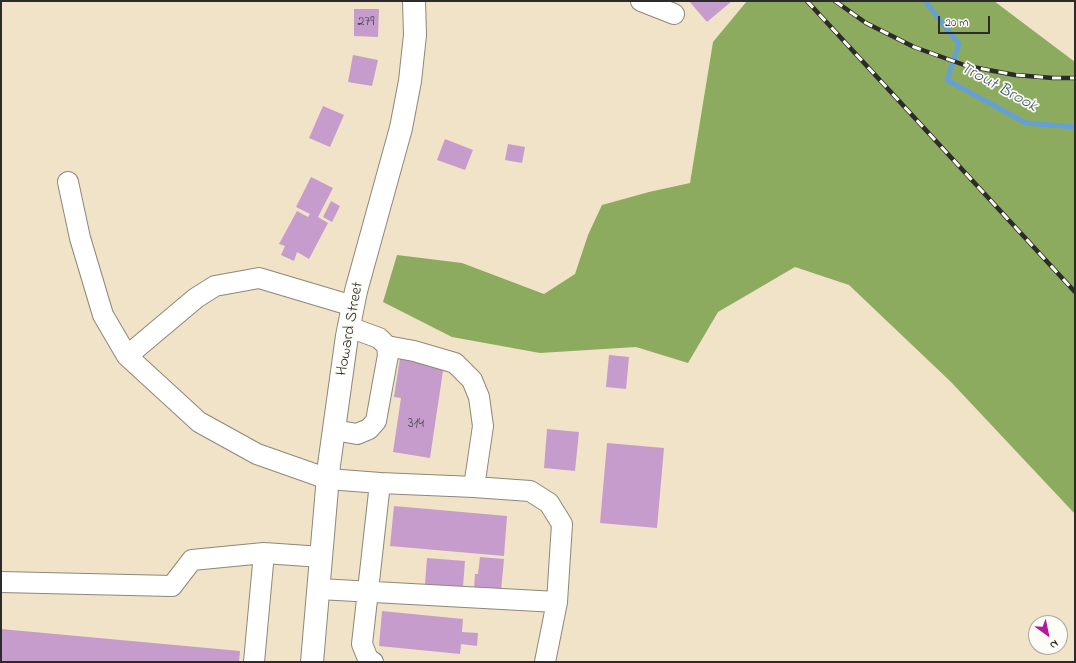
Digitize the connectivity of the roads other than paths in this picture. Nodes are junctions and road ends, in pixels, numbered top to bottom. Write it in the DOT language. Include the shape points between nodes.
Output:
graph roads {
  1 [pos="414,1"];
  2 [pos="642,1"];
  3 [pos="674,14"];
  4 [pos="68,182"];
  5 [pos="353,306"];
  6 [pos="349,327"];
  7 [pos="387,346"];
  8 [pos="127,356"];
  9 [pos="334,430"];
  10 [pos="328,479"];
  11 [pos="380,483"];
  12 [pos="474,487"];
  13 [pos="264,553"];
  14 [pos="322,557"];
  15 [pos="1,582"];
  16 [pos="319,590"];
  17 [pos="368,592"];
  18 [pos="557,602"];
  19 [pos="254,662"];
  20 [pos="312,662"];
  21 [pos="373,662"];
  22 [pos="545,662"];
  1 -- 5 [label="main road, Howard Street" via="415,35 401,128"];
  2 -- 3 [label="lane"];
  4 -- 8 [label="lane" via="80,238 103,315"];
  5 -- 6 [label="main road, Howard Street"];
  5 -- 8 [label="lane" via="260,278 215,286 196,298"];
  6 -- 7 [label="lane" via="378,338"];
  6 -- 9 [label="main road, Howard Street"];
  7 -- 9 [label="lane" via="388,355 376,421 369,429 357,434"];
  7 -- 12 [label="lane" via="455,363 472,380 479,397 483,426"];
  8 -- 10 [label="lane" via="199,422 258,454"];
  9 -- 10 [label="main road, Howard Street"];
  10 -- 11 [label="lane"];
  10 -- 14 [label="main road, Howard Street"];
  11 -- 12 [label="lane"];
  11 -- 17 [label="lane"];
  12 -- 18 [label="lane" via="530,491 549,503 562,524"];
  13 -- 14 [label="lane"];
  13 -- 15 [label="lane" via="192,560 172,586"];
  13 -- 19 [label="lane"];
  14 -- 16 [label="main road, Howard Street"];
  16 -- 17 [label="lane"];
  16 -- 20 [label="main road, Howard Street"];
  17 -- 18 [label="lane"];
  17 -- 21 [label="lane" via="362,644 368,659"];
  18 -- 22 [label="lane"];
}
